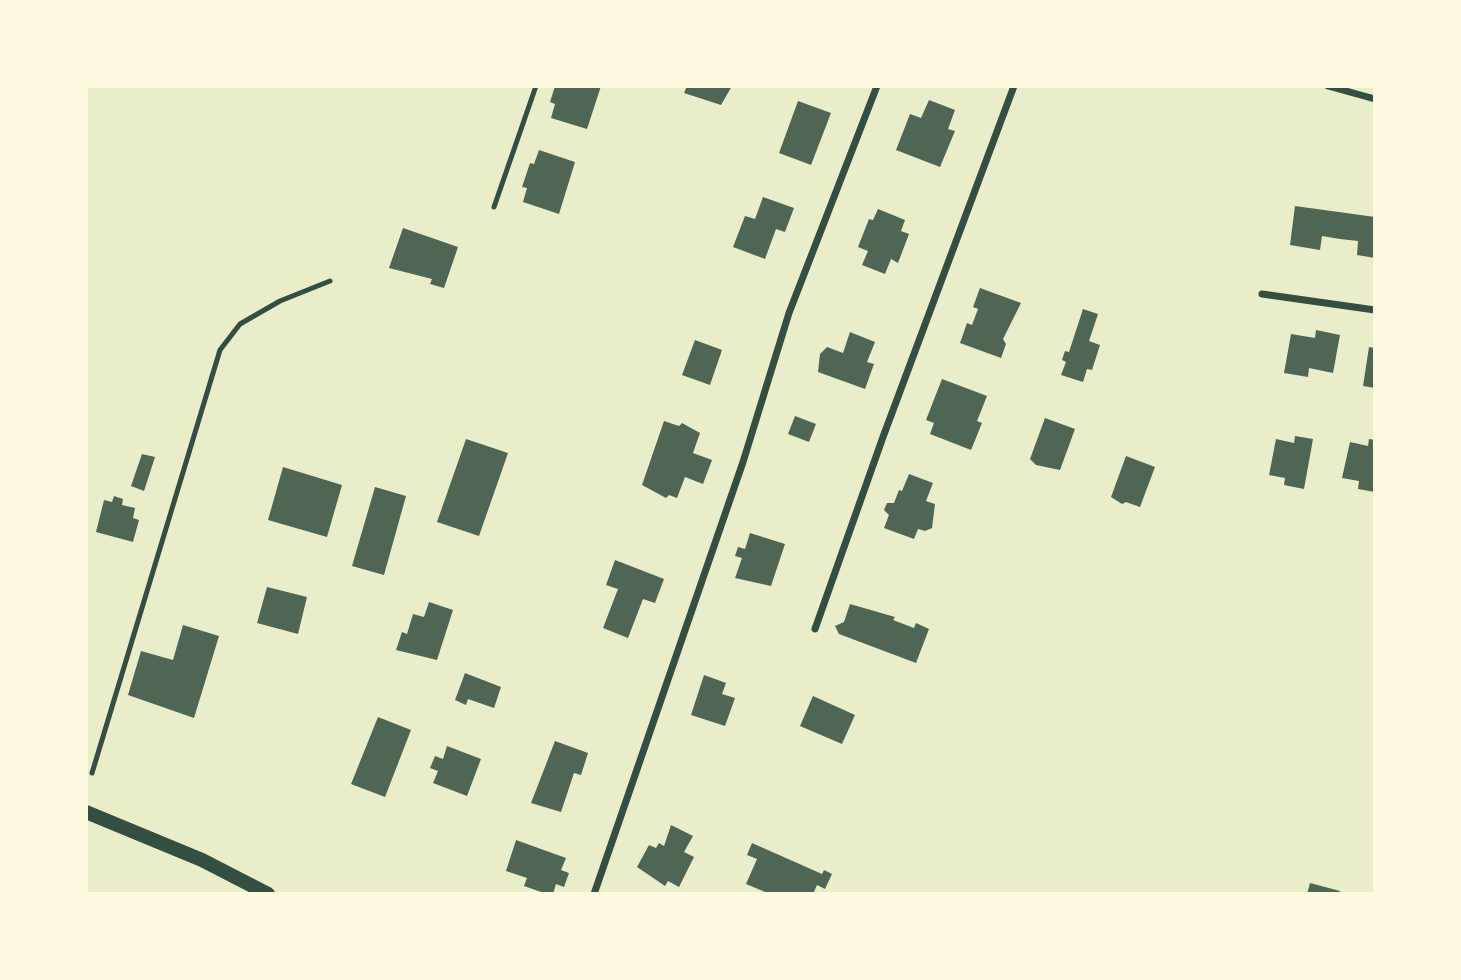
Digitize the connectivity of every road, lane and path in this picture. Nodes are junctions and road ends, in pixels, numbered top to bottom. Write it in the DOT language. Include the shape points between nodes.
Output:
graph roads {
  1 [pos="536,86"];
  2 [pos="877,86"];
  3 [pos="1014,86"];
  4 [pos="1328,86"];
  5 [pos="1375,99"];
  6 [pos="494,207"];
  7 [pos="330,281"];
  8 [pos="1262,294"];
  9 [pos="1375,310"];
  10 [pos="815,629"];
  11 [pos="92,773"];
  12 [pos="86,812"];
  13 [pos="268,894"];
  14 [pos="594,894"];
  1 -- 6 [label="lane"];
  2 -- 14 [label="street" via="789,313 743,462"];
  3 -- 10 [label="street"];
  4 -- 5 [label="street"];
  7 -- 11 [label="lane" via="280,301 240,324 220,350"];
  8 -- 9 [label="street"];
  12 -- 13 [label="main road" via="202,860"];
}
